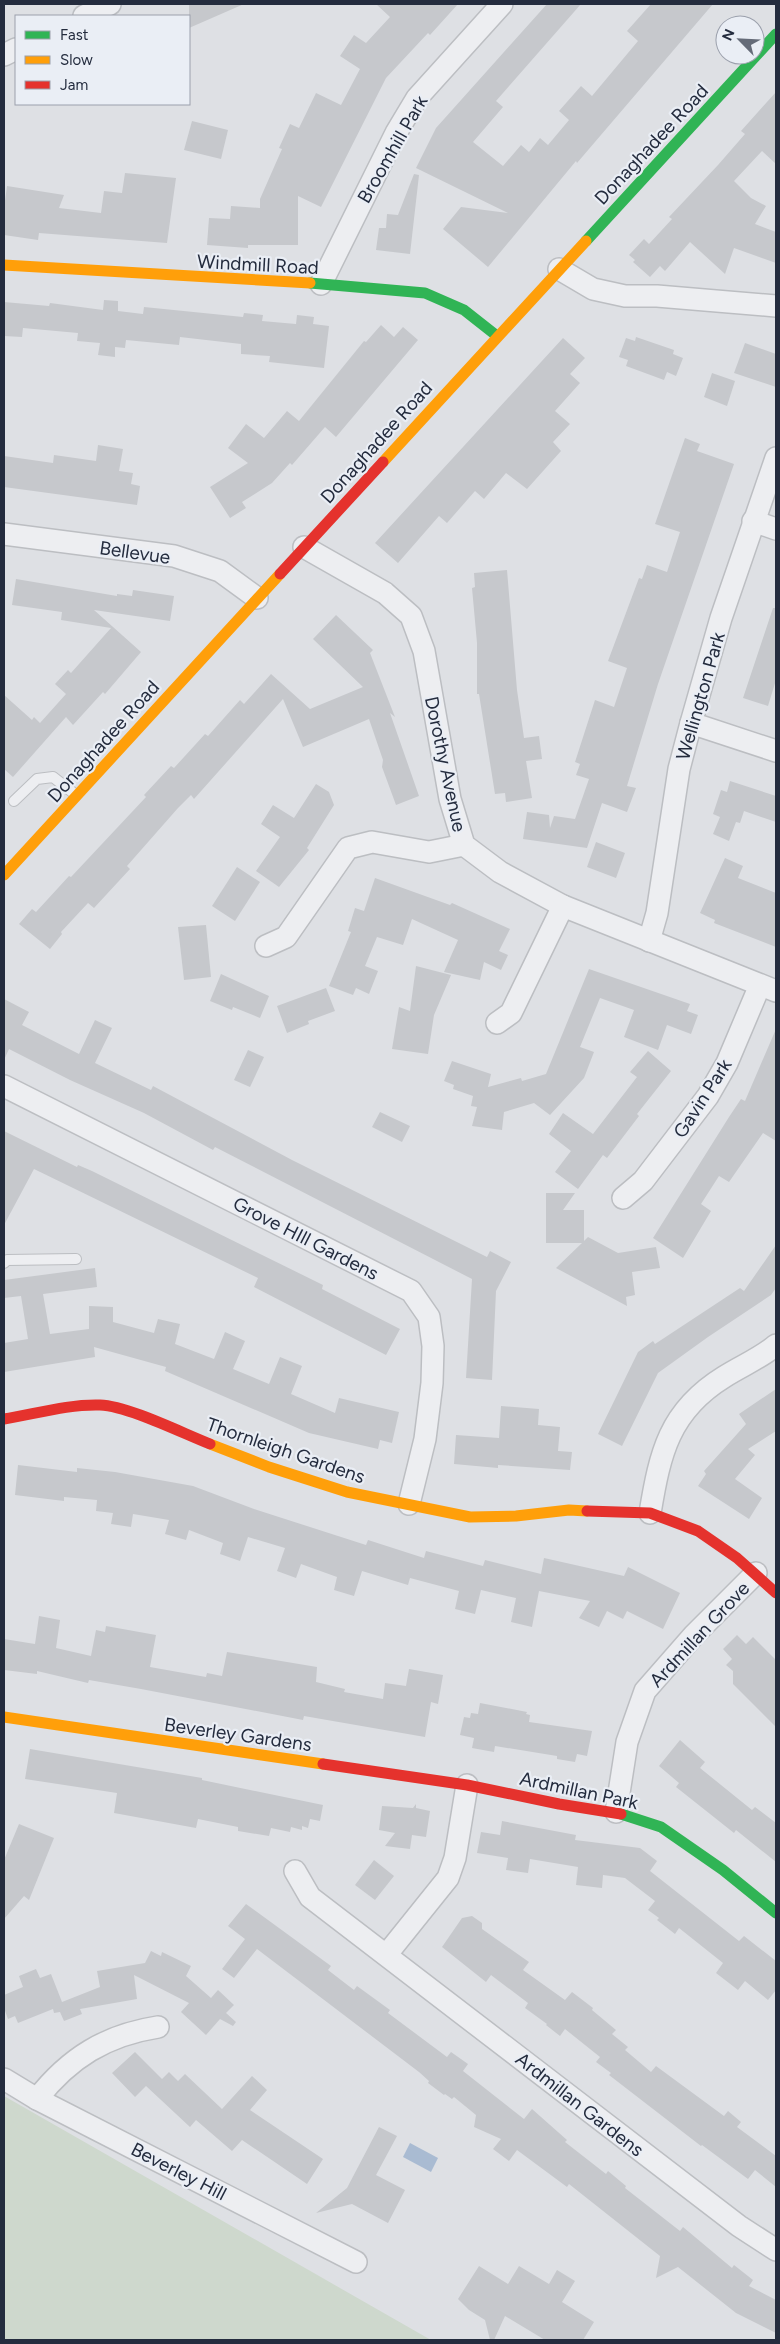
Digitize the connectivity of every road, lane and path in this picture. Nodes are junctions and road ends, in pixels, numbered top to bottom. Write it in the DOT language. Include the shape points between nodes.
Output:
graph roads {
  1 [pos="110,4"];
  2 [pos="502,4"];
  3 [pos="86,15"];
  4 [pos="776,34"];
  5 [pos="4,266"];
  6 [pos="559,269"];
  7 [pos="321,284"];
  8 [pos="776,306"];
  9 [pos="497,336"];
  10 [pos="776,458"];
  11 [pos="753,521"];
  12 [pos="776,529"];
  13 [pos="4,534"];
  14 [pos="304,547"];
  15 [pos="257,598"];
  16 [pos="691,723"];
  17 [pos="776,752"];
  18 [pos="77,795"];
  19 [pos="14,801"];
  20 [pos="464,846"];
  21 [pos="4,875"];
  22 [pos="563,906"];
  23 [pos="649,941"];
  24 [pos="266,946"];
  25 [pos="768,988"];
  26 [pos="497,1023"];
  27 [pos="4,1086"];
  28 [pos="623,1198"];
  29 [pos="76,1259"];
  30 [pos="4,1263"];
  31 [pos="776,1345"];
  32 [pos="4,1419"];
  33 [pos="409,1504"];
  34 [pos="650,1513"];
  35 [pos="756,1573"];
  36 [pos="776,1593"];
  37 [pos="4,1717"];
  38 [pos="467,1785"];
  39 [pos="616,1812"];
  40 [pos="295,1871"];
  41 [pos="776,1913"];
  42 [pos="387,1954"];
  43 [pos="158,2027"];
  44 [pos="4,2079"];
  45 [pos="37,2099"];
  46 [pos="776,2250"];
  47 [pos="356,2262"];
  1 -- 3 [label="street"];
  2 -- 7 [label="street, Broomhill Park" via="417,98 396,133"];
  4 -- 6 [label="street, Donaghadee Road"];
  5 -- 7 [label="street, Windmill Road"];
  6 -- 8 [label="street" via="593,289 625,296"];
  6 -- 9 [label="street, Donaghadee Road"];
  7 -- 9 [label="street, Windmill Road" via="425,293 464,310"];
  9 -- 14 [label="street, Donaghadee Road"];
  10 -- 11 [label="street, Wellington Park"];
  11 -- 12 [label="street"];
  11 -- 16 [label="street, Wellington Park"];
  13 -- 15 [label="street, Bellevue" via="174,556 220,571"];
  14 -- 15 [label="street, Donaghadee Road"];
  14 -- 20 [label="street, Dorothy Avenue" via="385,593 411,616 424,651 450,799"];
  15 -- 18 [label="street, Donaghadee Road"];
  16 -- 17 [label="street"];
  16 -- 23 [label="street, Wellington Park" via="679,769"];
  18 -- 19 [label="lane" via="53,777 37,779"];
  18 -- 21 [label="street, Donaghadee Road"];
  20 -- 22 [label="street, Dorothy Avenue" via="500,872"];
  20 -- 24 [label="street" via="429,852 372,842 348,848 286,937"];
  22 -- 23 [label="street, Dorothy Avenue"];
  22 -- 26 [label="street" via="511,1013"];
  23 -- 25 [label="street, Dorothy Avenue"];
  25 -- 28 [label="street, Gavin Park" via="708,1096 643,1181"];
  27 -- 33 [label="street, Grove HIll Gardens" via="411,1291 429,1317 433,1346 432,1383 424,1439"];
  29 -- 30 [label="lane" via="7,1260"];
  31 -- 34 [label="street" via="704,1390 684,1410 658,1465"];
  32 -- 33 [label="street, Thornleigh Gardens" via="101,1405 132,1413 278,1470 347,1492"];
  33 -- 34 [label="street, Thornleigh Gardens" via="470,1517 569,1510"];
  34 -- 35 [label="street, Thornleigh Gardens" via="698,1532"];
  35 -- 36 [label="street, Thornleigh Gardens"];
  35 -- 39 [label="street, Ardmillan Grove" via="694,1635 645,1691 627,1742"];
  37 -- 38 [label="street, Beverley Gardens"];
  38 -- 39 [label="street, Ardmillan Park"];
  38 -- 42 [label="street" via="455,1858 448,1878"];
  39 -- 41 [label="street, Ardmillan Park" via="661,1827 724,1870"];
  40 -- 42 [label="street, Ardmillan Gardens" via="310,1897"];
  42 -- 46 [label="street, Ardmillan Gardens" via="739,2226"];
  43 -- 45 [label="street" via="130,2032 101,2044 66,2067"];
  44 -- 45 [label="street, Beverley Hill"];
  45 -- 47 [label="street, Beverley Hill"];
}
